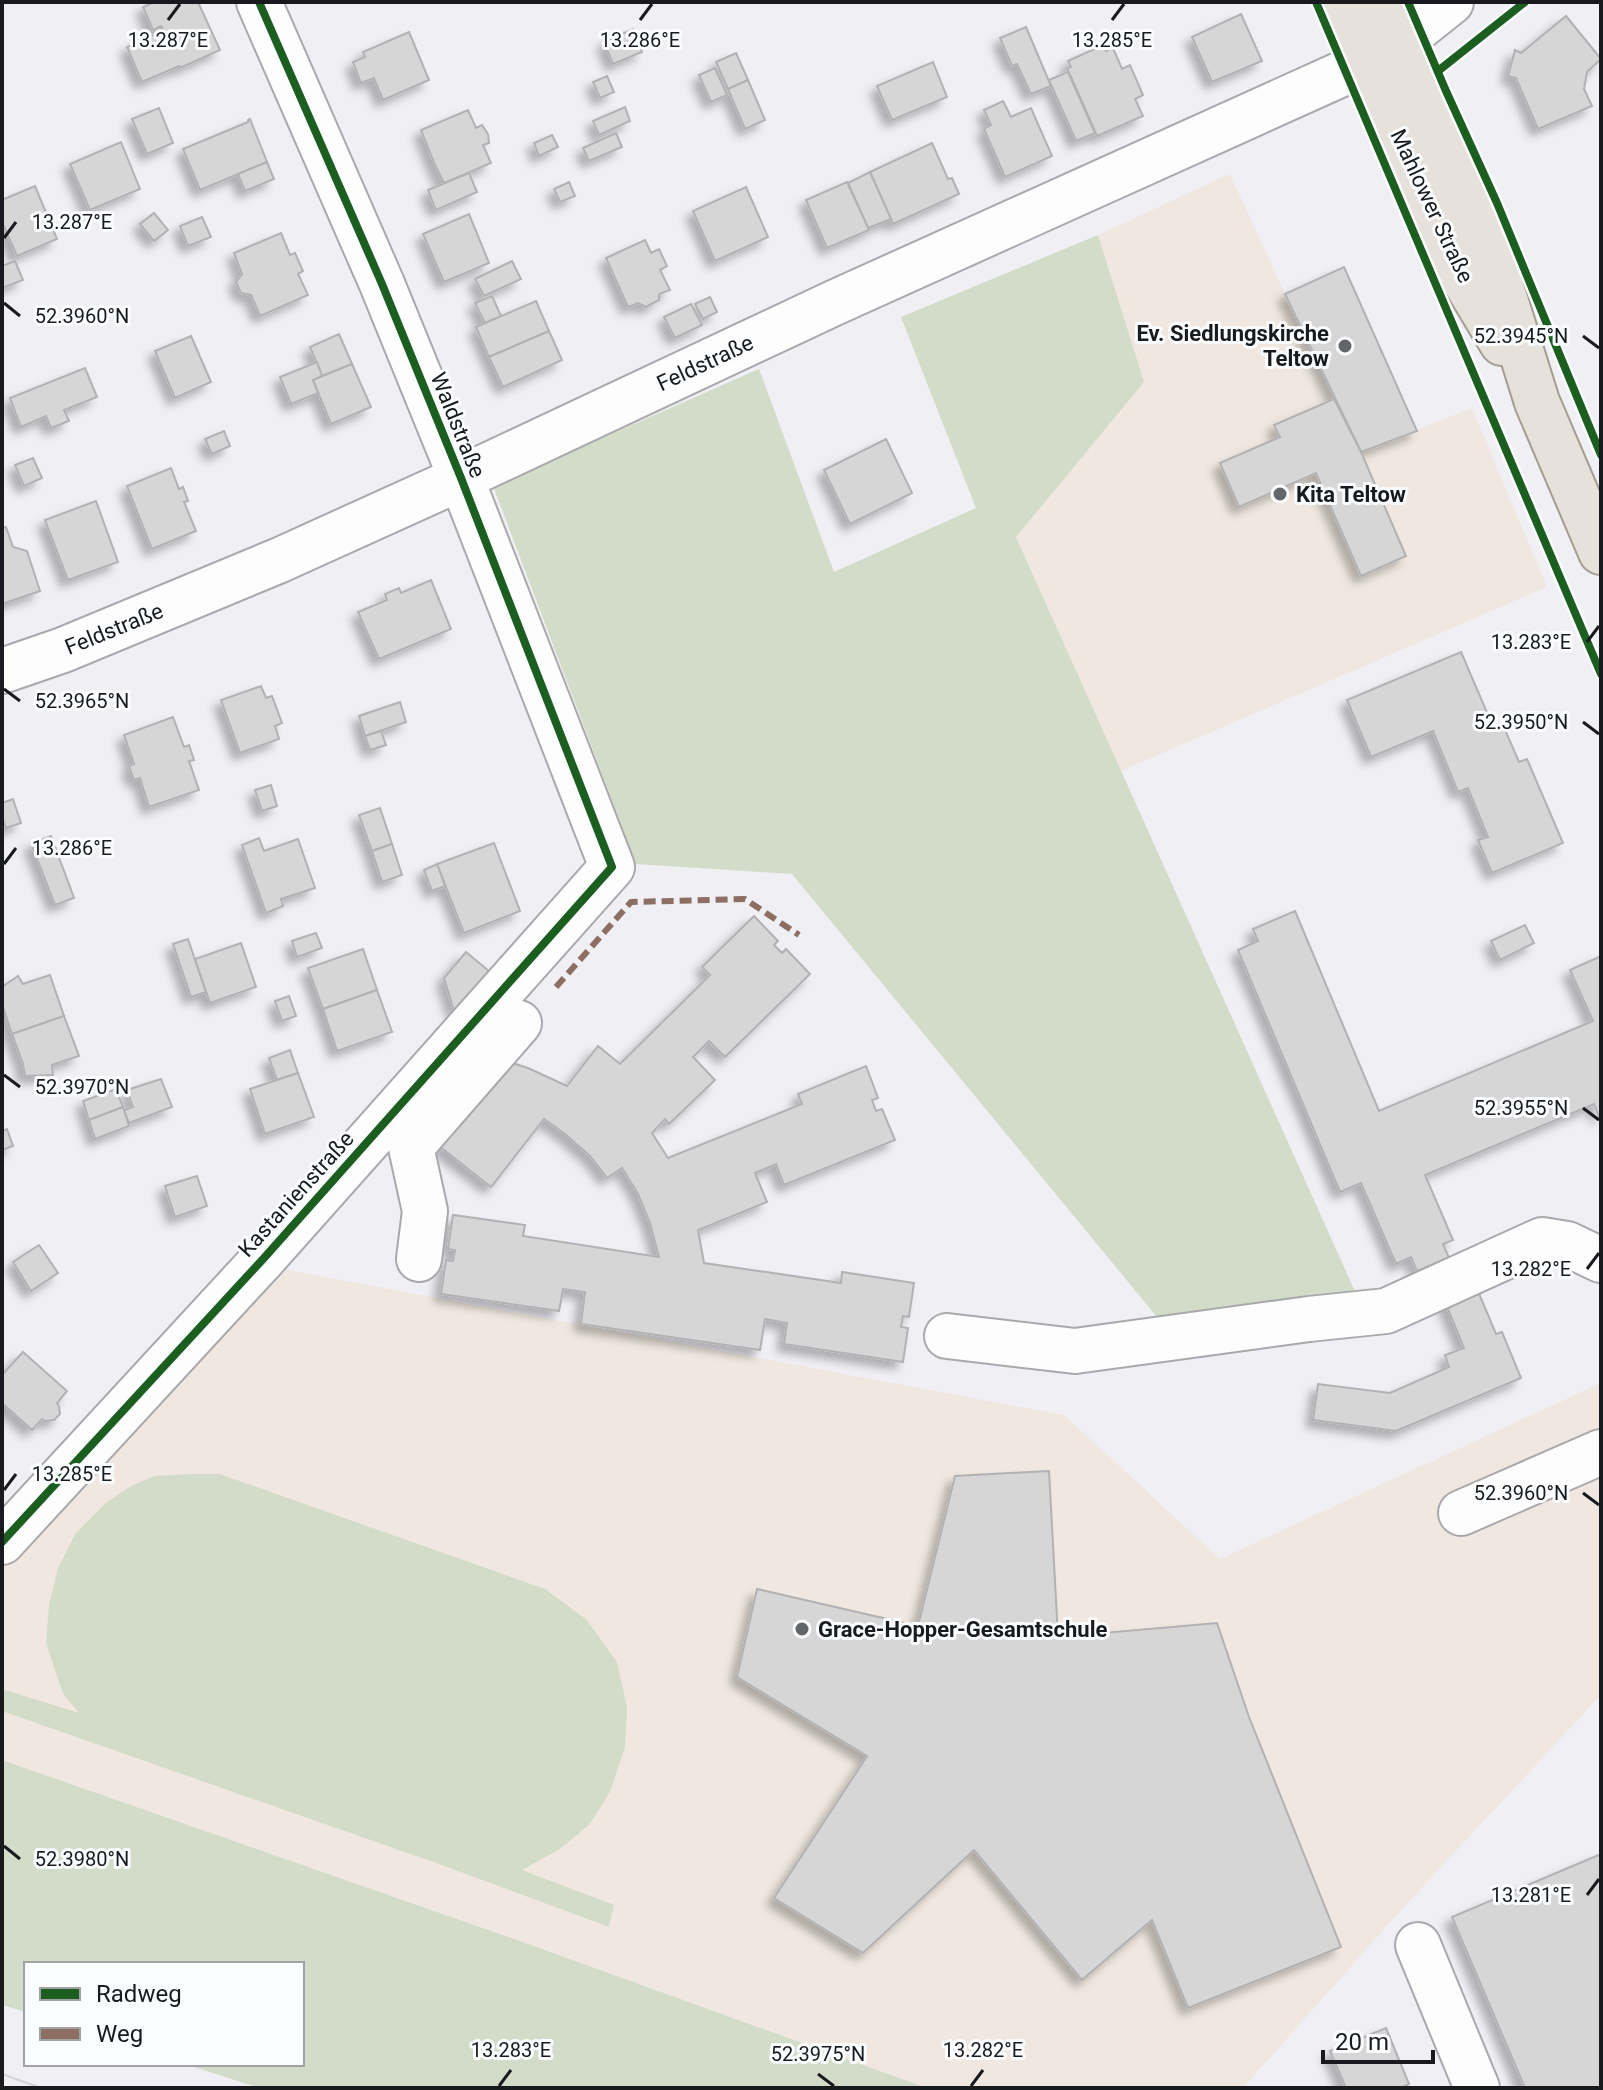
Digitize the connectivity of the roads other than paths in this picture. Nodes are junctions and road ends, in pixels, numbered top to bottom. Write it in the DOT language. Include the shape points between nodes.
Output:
graph roads {
  1 [pos="259,2"];
  2 [pos="1342,2"];
  3 [pos="1451,2"];
  4 [pos="1385,35"];
  5 [pos="461,478"];
  6 [pos="1601,552"];
  7 [pos="2,671"];
  8 [pos="612,867"];
  9 [pos="519,1023"];
  10 [pos="419,1259"];
  11 [pos="1601,1260"];
  12 [pos="947,1336"];
  13 [pos="1601,1452"];
  14 [pos="1461,1513"];
  15 [pos="2,1542"];
  16 [pos="1418,1945"];
  17 [pos="1477,2088"];
  1 -- 5 [label="street, Waldstraße"];
  2 -- 4 [label="main road, Mahlower Straße"];
  3 -- 4 [label="street, Feldstraße"];
  4 -- 5 [label="street, Feldstraße"];
  4 -- 6 [label="main road, Mahlower Straße" via="1454,263 1537,402"];
  5 -- 7 [label="street, Feldstraße" via="280,560"];
  5 -- 8 [label="street, Waldstraße"];
  8 -- 15 [label="street, Kastanienstraße"];
  9 -- 10 [label="street" via="411,1147 425,1211"];
  11 -- 12 [label="street" via="1567,1244 1542,1240 1386,1311 1075,1351"];
  13 -- 14 [label="street"];
  16 -- 17 [label="street"];
}
